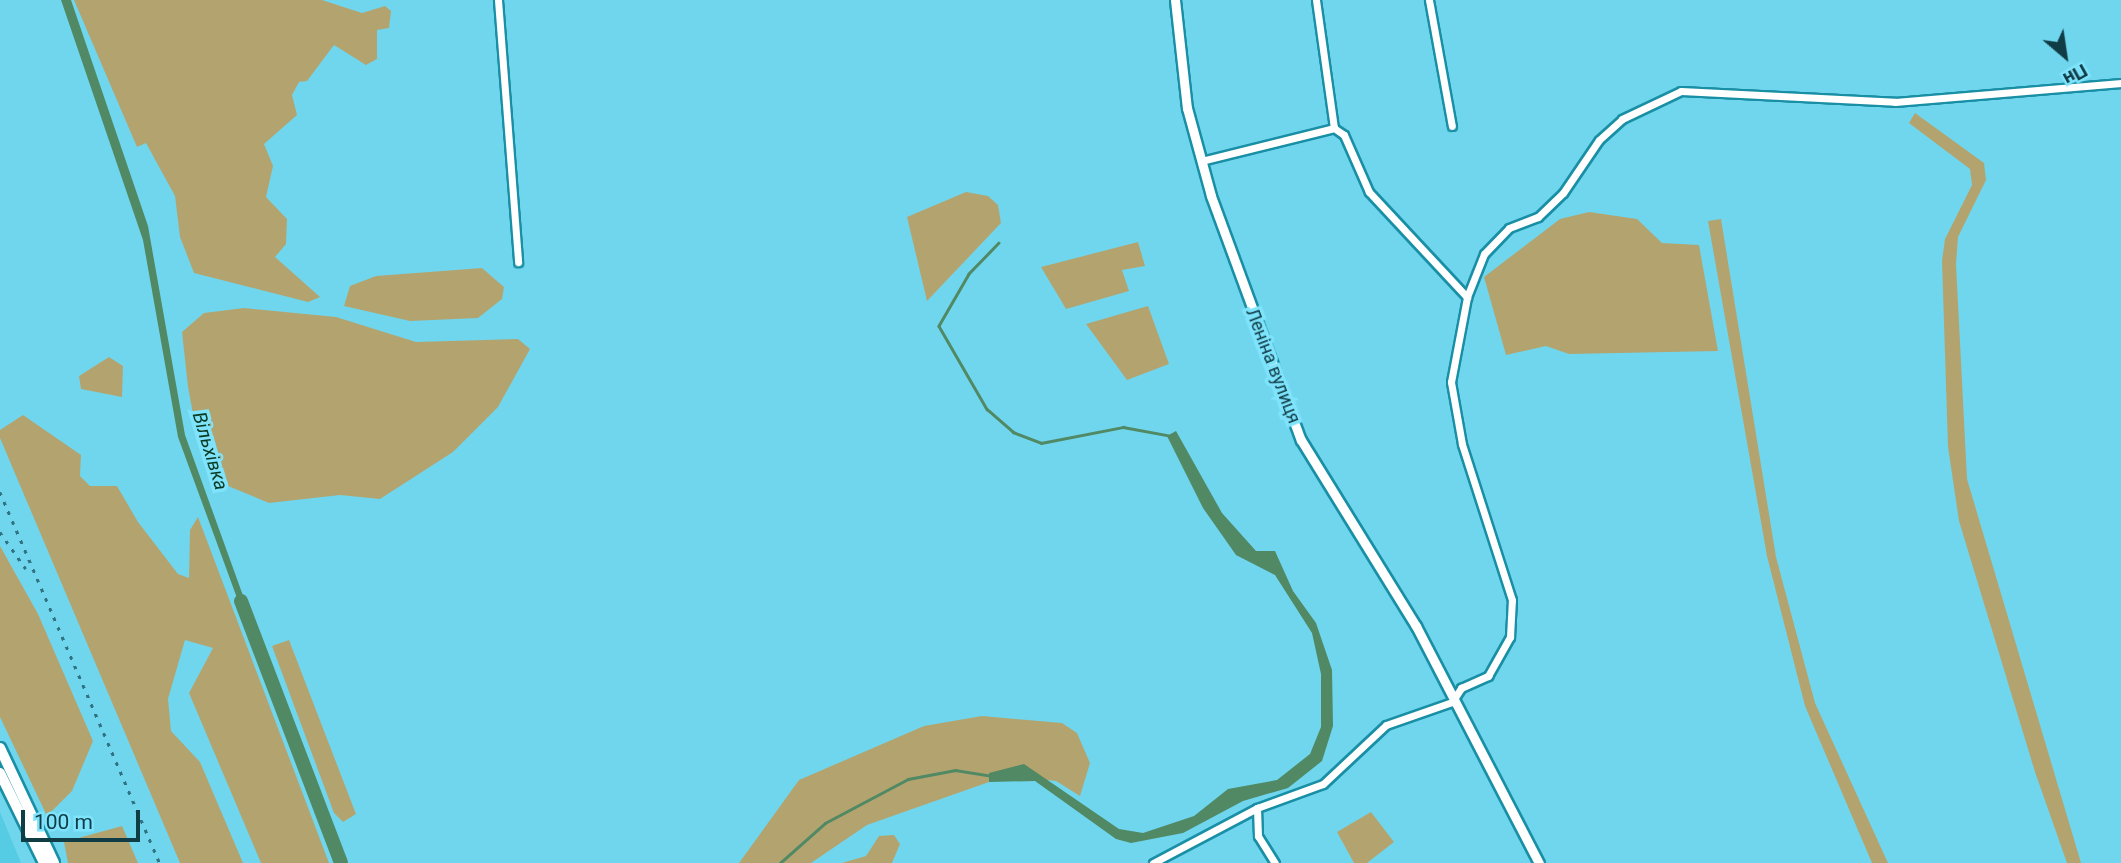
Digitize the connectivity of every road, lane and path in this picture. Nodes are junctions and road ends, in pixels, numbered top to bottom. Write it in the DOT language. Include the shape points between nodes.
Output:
graph roads {
  1 [pos="498,0"];
  2 [pos="1175,0"];
  3 [pos="1316,0"];
  4 [pos="1429,0"];
  5 [pos="2121,83"];
  6 [pos="1452,126"];
  7 [pos="1334,128"];
  8 [pos="1201,160"];
  9 [pos="518,262"];
  10 [pos="1467,297"];
  11 [pos="1452,702"];
  12 [pos="0,748"];
  13 [pos="0,773"];
  14 [pos="1256,807"];
  15 [pos="44,863"];
  16 [pos="54,863"];
  17 [pos="1153,863"];
  18 [pos="1275,863"];
  19 [pos="1539,863"];
  1 -- 9 [label="street"];
  2 -- 8 [label="street, Леніна вулиця" via="1187,108"];
  3 -- 7 [label="street"];
  4 -- 6 [label="street"];
  5 -- 10 [label="street" via="1895,102 1681,91 1622,119 1599,140 1563,193 1538,217 1509,228 1484,254"];
  7 -- 8 [label="street"];
  7 -- 10 [label="street" via="1344,135 1369,192"];
  8 -- 11 [label="street, Леніна вулиця" via="1301,440 1416,626"];
  10 -- 11 [label="street" via="1451,382 1462,444 1512,600 1510,637 1488,676 1461,688"];
  11 -- 14 [label="street" via="1386,725 1323,784"];
  11 -- 19 [label="street, Леніна вулиця"];
  12 -- 16 [label="main road"];
  13 -- 15 [label="main road"];
  14 -- 17 [label="street"];
  14 -- 18 [label="street" via="1258,836"];
}
